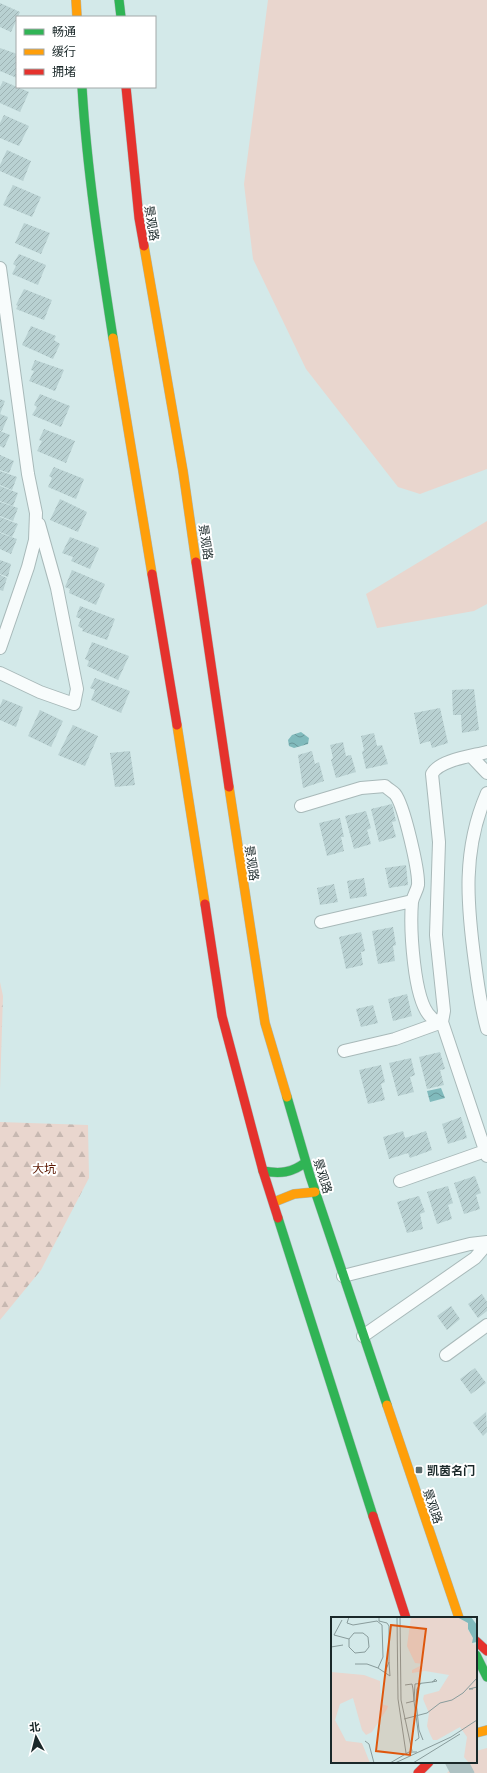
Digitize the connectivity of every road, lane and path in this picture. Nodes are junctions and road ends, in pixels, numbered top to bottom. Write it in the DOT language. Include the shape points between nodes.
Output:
graph roads {
  1 [pos="76,0"];
  2 [pos="119,0"];
  3 [pos="77,16"];
  4 [pos="121,16"];
  5 [pos="82,88"];
  6 [pos="126,88"];
  7 [pos="0,268"];
  8 [pos="36,513"];
  9 [pos="0,648"];
  10 [pos="0,673"];
  11 [pos="487,752"];
  12 [pos="471,756"];
  13 [pos="487,773"];
  14 [pos="487,793"];
  15 [pos="301,806"];
  16 [pos="412,901"];
  17 [pos="321,922"];
  18 [pos="442,1022"];
  19 [pos="487,1029"];
  20 [pos="344,1051"];
  21 [pos="486,1153"];
  22 [pos="306,1162"];
  23 [pos="263,1170"];
  24 [pos="400,1181"];
  25 [pos="315,1192"];
  26 [pos="274,1202"];
  27 [pos="487,1243"];
  28 [pos="343,1276"];
  29 [pos="487,1325"];
  30 [pos="363,1336"];
  31 [pos="446,1354"];
  32 [pos="406,1617"];
  33 [pos="458,1617"];
  34 [pos="477,1642"];
  35 [pos="487,1651"];
  36 [pos="477,1657"];
  37 [pos="487,1677"];
  38 [pos="487,1730"];
  39 [pos="477,1733"];
  1 -- 3 [label="main road"];
  2 -- 4 [label="main road"];
  5 -- 23 [label="main road" via="100,254 185,772 222,1016"];
  6 -- 22 [label="main road, 景观路" via="139,218 183,471 264,1016"];
  7 -- 8 [label="street" via="28,474"];
  8 -- 9 [label="street" via="35,540 28,567"];
  8 -- 10 [label="street" via="59,595 77,689 74,704 40,692"];
  11 -- 12 [label="street"];
  12 -- 13 [label="street"];
  12 -- 18 [label="street" via="435,767 432,774 439,842 436,935 444,1011"];
  14 -- 19 [label="street" via="470,847 468,910 482,1012"];
  15 -- 16 [label="street" via="361,788 385,786 395,795 412,846 418,885"];
  16 -- 17 [label="street"];
  16 -- 18 [label="street" via="413,959 420,996 431,1018"];
  18 -- 20 [label="street" via="395,1039"];
  18 -- 21 [label="street"];
  21 -- 24 [label="street"];
  22 -- 23 [label="main road" via="287,1173 277,1174"];
  22 -- 25 [label="main road, 景观路"];
  23 -- 26 [label="main road"];
  25 -- 26 [label="main road" via="294,1194"];
  25 -- 28 [label="main road, 景观路"];
  26 -- 32 [label="main road"];
  27 -- 28 [label="street" via="470,1244"];
  27 -- 30 [label="street" via="475,1258"];
  28 -- 30 [label="main road, 景观路"];
  29 -- 31 [label="street"];
  30 -- 33 [label="main road, 景观路"];
  34 -- 35 [label="main road"];
  36 -- 37 [label="main road"];
  38 -- 39 [label="main road"];
}
